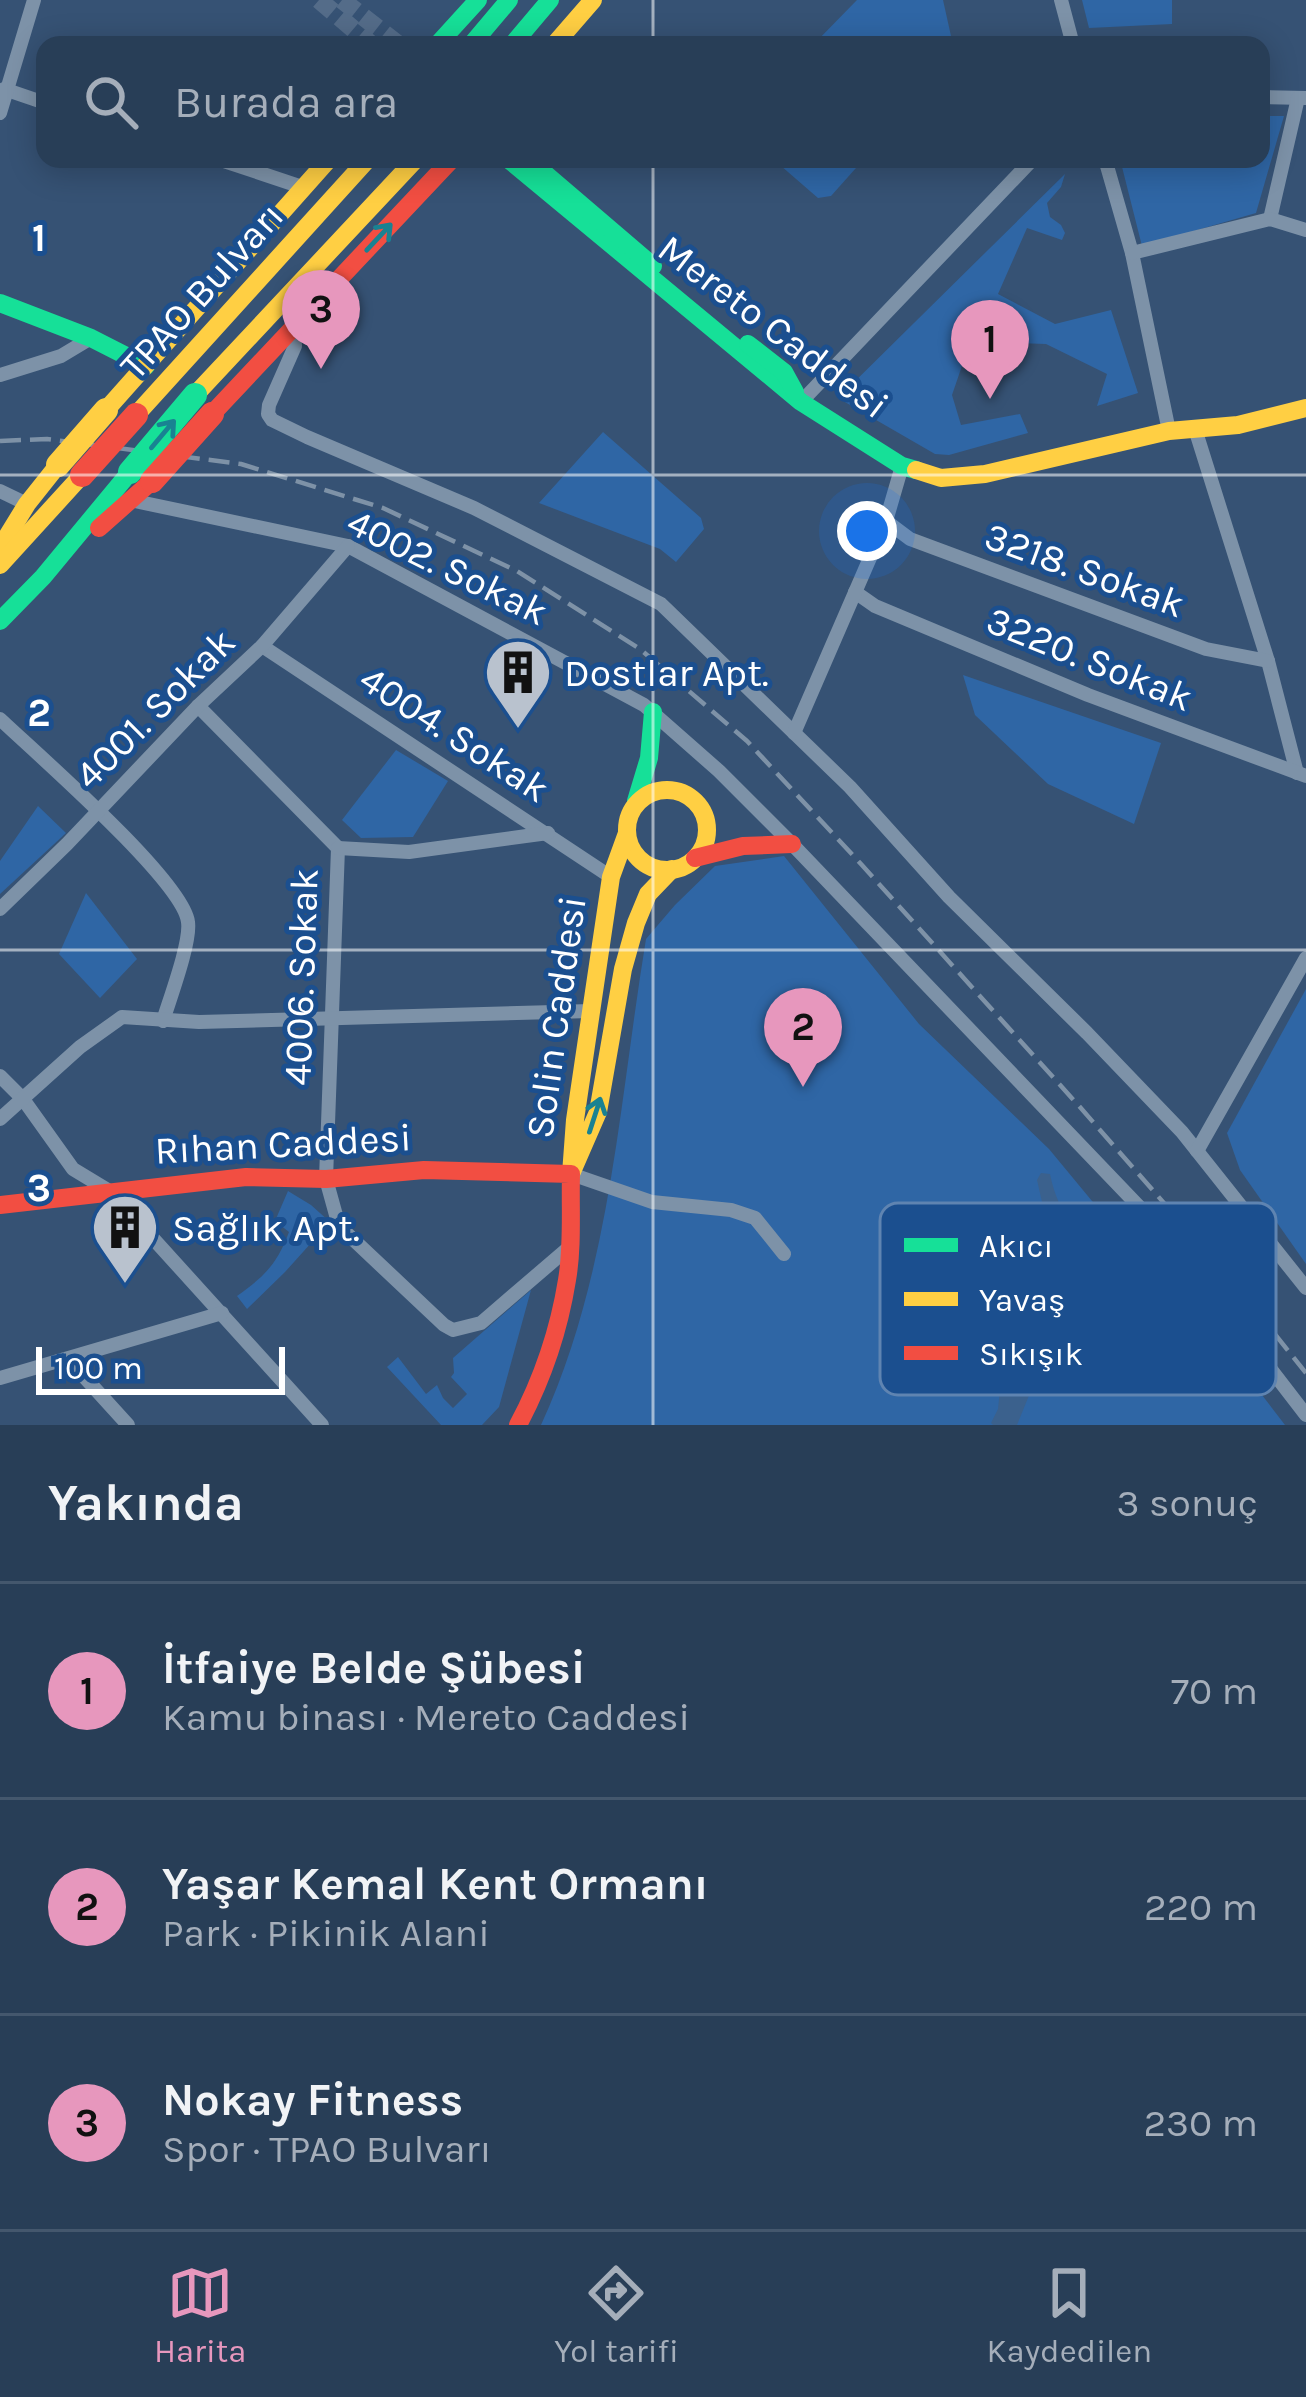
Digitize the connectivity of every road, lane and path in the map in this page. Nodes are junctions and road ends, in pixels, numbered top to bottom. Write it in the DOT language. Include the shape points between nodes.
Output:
graph roads {
  1 [pos="34,0"];
  2 [pos="478,0"];
  3 [pos="509,0"];
  4 [pos="550,0"];
  5 [pos="593,0"];
  6 [pos="1061,0"];
  7 [pos="445,36"];
  8 [pos="479,36"];
  9 [pos="520,36"];
  10 [pos="562,36"];
  11 [pos="1071,36"];
  12 [pos="4,89"];
  13 [pos="1270,97"];
  14 [pos="1302,98"];
  15 [pos="36,100"];
  16 [pos="0,113"];
  17 [pos="245,168"];
  18 [pos="320,168"];
  19 [pos="360,168"];
  20 [pos="408,168"];
  21 [pos="444,168"];
  22 [pos="519,168"];
  23 [pos="538,168"];
  24 [pos="1024,168"];
  25 [pos="1108,168"];
  26 [pos="302,187"];
  27 [pos="1270,219"];
  28 [pos="1306,230"];
  29 [pos="1132,253"];
  30 [pos="0,303"];
  31 [pos="294,327"];
  32 [pos="91,338"];
  33 [pos="146,366"];
  34 [pos="0,375"];
  35 [pos="800,402"];
  36 [pos="204,404"];
  37 [pos="1306,408"];
  38 [pos="1169,431"];
  39 [pos="1196,432"];
  40 [pos="902,466"];
  41 [pos="0,491"];
  42 [pos="130,500"];
  43 [pos="27,504"];
  44 [pos="886,521"];
  45 [pos="348,546"];
  46 [pos="0,548"];
  47 [pos="0,565"];
  48 [pos="43,577"];
  49 [pos="855,592"];
  50 [pos="0,621"];
  51 [pos="262,646"];
  52 [pos="1268,661"];
  53 [pos="198,706"];
  54 [pos="653,712"];
  55 [pos="0,719"];
  56 [pos="794,733"];
  57 [pos="1302,774"];
  58 [pos="98,812"];
  59 [pos="630,820"];
  60 [pos="548,833"];
  61 [pos="792,844"];
  62 [pos="338,848"];
  63 [pos="684,864"];
  64 [pos="611,877"];
  65 [pos="0,909"];
  66 [pos="1306,958"];
  67 [pos="591,1011"];
  68 [pos="332,1020"];
  69 [pos="163,1021"];
  70 [pos="0,1076"];
  71 [pos="23,1099"];
  72 [pos="0,1119"];
  73 [pos="1197,1151"];
  74 [pos="571,1174"];
  75 [pos="326,1179"];
  76 [pos="111,1192"];
  77 [pos="1136,1203"];
  78 [pos="1238,1203"];
  79 [pos="0,1204"];
  80 [pos="566,1250"];
  81 [pos="1276,1250"];
  82 [pos="784,1254"];
  83 [pos="1306,1288"];
  84 [pos="222,1313"];
  85 [pos="68,1359"];
  86 [pos="1276,1376"];
  87 [pos="0,1378"];
  88 [pos="1306,1415"];
  89 [pos="118,1422"];
  90 [pos="322,1425"];
  91 [pos="518,1425"];
  1 -- 12 [label="street"];
  2 -- 7 [label="main road"];
  3 -- 8 [label="main road"];
  4 -- 9 [label="main road"];
  5 -- 10 [label="main road"];
  6 -- 11 [label="street"];
  12 -- 15 [label="street"];
  12 -- 16 [label="street"];
  13 -- 14 [label="street"];
  14 -- 27 [label="street"];
  17 -- 26 [label="street"];
  18 -- 26 [label="main road, TPAO Bulvarı"];
  19 -- 47 [label="main road, TPAO Bulvarı, bridge"];
  20 -- 36 [label="main road"];
  31 -- 21 [label="main road, one-way"];
  22 -- 35 [label="main road, Mereto Caddesi"];
  23 -- 35 [label="main road" via="784,372"];
  24 -- 35 [label="street"];
  25 -- 29 [label="street"];
  26 -- 33 [label="main road, TPAO Bulvarı"];
  27 -- 28 [label="street"];
  27 -- 29 [label="street"];
  29 -- 38 [label="street"];
  30 -- 32 [label="main road"];
  31 -- 36 [label="main road"];
  31 -- 56 [label="street" via="295,346 269,405 272,420 474,508 662,604"];
  32 -- 33 [label="main road"];
  32 -- 34 [label="street"];
  33 -- 43 [label="main road, TPAO Bulvarı, bridge"];
  35 -- 40 [label="main road, Mereto Caddesi"];
  36 -- 42 [label="main road, bridge"];
  48 -- 36 [label="main road, one-way, bridge"];
  37 -- 39 [label="main road, Mereto Caddesi"];
  38 -- 39 [label="main road, Mereto Caddesi"];
  38 -- 40 [label="main road, Mereto Caddesi" via="986,474 941,478"];
  39 -- 52 [label="street"];
  40 -- 44 [label="street"];
  41 -- 43 [label="street"];
  42 -- 45 [label="street, 4002. Sokak"];
  42 -- 48 [label="main road"];
  43 -- 46 [label="main road, TPAO Bulvarı"];
  44 -- 49 [label="street"];
  44 -- 52 [label="street, 3218. Sokak" via="910,539 1206,649"];
  45 -- 51 [label="street, 4001. Sokak"];
  45 -- 54 [label="street, 4002. Sokak"];
  48 -- 50 [label="main road"];
  49 -- 56 [label="street"];
  49 -- 57 [label="street, 3220. Sokak" via="1088,694"];
  51 -- 53 [label="street, 4001. Sokak"];
  51 -- 60 [label="street, 4004. Sokak"];
  52 -- 57 [label="street"];
  53 -- 58 [label="street, 4001. Sokak"];
  53 -- 62 [label="street, 4006. Sokak"];
  54 -- 59 [label="main road, Solin Caddesi" via="652,748"];
  54 -- 61 [label="street, 4002. Sokak"];
  55 -- 58 [label="street"];
  56 -- 73 [label="street"];
  58 -- 65 [label="street, 4001. Sokak"];
  58 -- 69 [label="street" via="185,907 190,928"];
  59 -- 63 [label="main road" via="637,856 659,869"];
  59 -- 63 [label="main road" via="654,792 692,799 706,834"];
  59 -- 64 [label="main road, Solin Caddesi"];
  60 -- 62 [label="street" via="409,852"];
  60 -- 64 [label="street, 4004. Sokak"];
  61 -- 63 [label="main road" via="721,848"];
  61 -- 77 [label="street, 4002. Sokak"];
  62 -- 68 [label="street, 4006. Sokak"];
  74 -- 63 [label="main road, Solin Caddesi, one-way" via="598,1112 636,923 648,894"];
  64 -- 67 [label="main road, Solin Caddesi"];
  66 -- 73 [label="street"];
  67 -- 68 [label="street"];
  67 -- 74 [label="main road, Solin Caddesi"];
  68 -- 69 [label="street"];
  68 -- 75 [label="street, 4006. Sokak"];
  69 -- 71 [label="street" via="122,1017"];
  70 -- 71 [label="street"];
  71 -- 72 [label="street"];
  71 -- 76 [label="street" via="73,1169"];
  73 -- 78 [label="street"];
  74 -- 75 [label="main road, Rıhan Caddesi" via="424,1170"];
  74 -- 80 [label="main road"];
  74 -- 82 [label="street" via="652,1202 755,1218"];
  75 -- 76 [label="main road, Rıhan Caddesi" via="246,1177"];
  75 -- 80 [label="street, 4006. Sokak" via="339,1226 453,1330 481,1323"];
  76 -- 79 [label="main road, Rıhan Caddesi"];
  76 -- 84 [label="street"];
  80 -- 91 [label="main road" via="552,1344"];
  81 -- 83 [label="street"];
  84 -- 85 [label="street"];
  84 -- 90 [label="street"];
  85 -- 87 [label="street"];
  85 -- 89 [label="street"];
  86 -- 88 [label="street, 4002. Sokak"];
}
